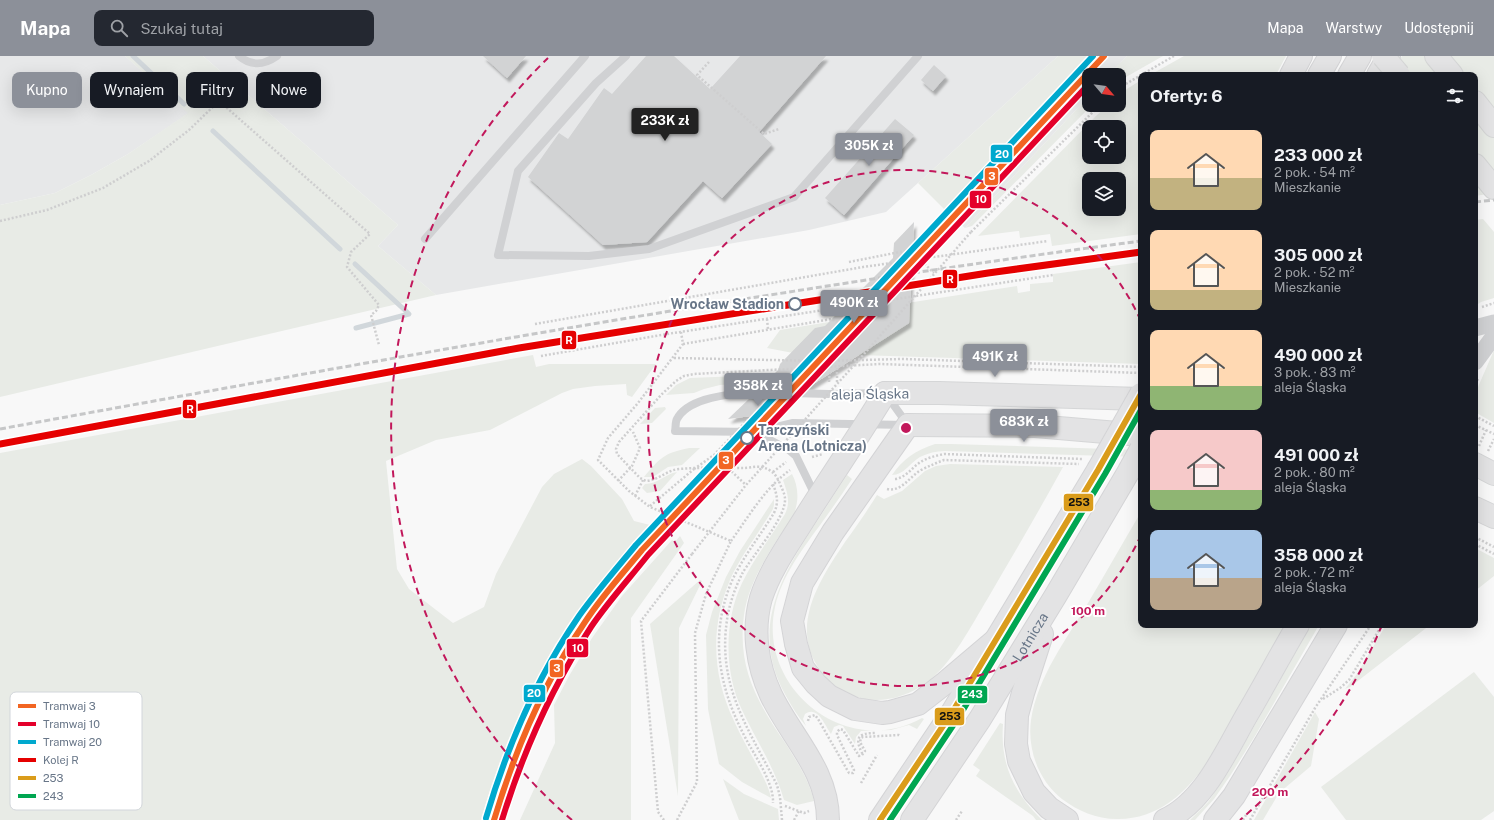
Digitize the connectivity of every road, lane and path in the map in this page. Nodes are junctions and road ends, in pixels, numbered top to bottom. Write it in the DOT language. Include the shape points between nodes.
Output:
graph roads {
  1 [pos="240,56"];
  2 [pos="277,56"];
  3 [pos="585,56"];
  4 [pos="626,56"];
  5 [pos="918,56"];
  6 [pos="1174,56"];
  7 [pos="1301,56"];
  8 [pos="1330,56"];
  9 [pos="1360,56"];
  10 [pos="1383,56"];
  11 [pos="1389,56"];
  12 [pos="1436,56"];
  13 [pos="708,62"];
  14 [pos="1146,72"];
  15 [pos="1293,72"];
  16 [pos="1321,72"];
  17 [pos="1351,72"];
  18 [pos="1380,72"];
  19 [pos="1396,72"];
  20 [pos="1449,72"];
  21 [pos="1138,77"];
  22 [pos="1126,84"];
  23 [pos="1478,106"];
  24 [pos="1093,112"];
  25 [pos="1494,126"];
  26 [pos="779,129"];
  27 [pos="1478,169"];
  28 [pos="1494,188"];
  29 [pos="0,221"];
  30 [pos="425,239"];
  31 [pos="1048,242"];
  32 [pos="910,250"];
  33 [pos="850,262"];
  34 [pos="934,273"];
  35 [pos="1053,275"];
  36 [pos="766,318"];
  37 [pos="1494,323"];
  38 [pos="535,324"];
  39 [pos="839,324"];
  40 [pos="1478,327"];
  41 [pos="768,329"];
  42 [pos="681,332"];
  43 [pos="1494,336"];
  44 [pos="683,344"];
  45 [pos="379,345"];
  46 [pos="541,356"];
  47 [pos="673,358"];
  48 [pos="1478,358"];
  49 [pos="837,366"];
  50 [pos="1138,367"];
  51 [pos="1138,373"];
  52 [pos="837,377"];
  53 [pos="885,393"];
  54 [pos="1138,398"];
  55 [pos="1138,399"];
  56 [pos="1478,418"];
  57 [pos="866,424"];
  58 [pos="908,425"];
  59 [pos="1478,426"];
  60 [pos="1494,426"];
  61 [pos="1486,430"];
  62 [pos="633,432"];
  63 [pos="755,432"];
  64 [pos="1494,434"];
  65 [pos="1138,435"];
  66 [pos="1494,439"];
  67 [pos="836,442"];
  68 [pos="807,450"];
  69 [pos="1138,454"];
  70 [pos="1481,454"];
  71 [pos="714,455"];
  72 [pos="1090,465"];
  73 [pos="630,468"];
  74 [pos="791,469"];
  75 [pos="1494,474"];
  76 [pos="890,478"];
  77 [pos="778,479"];
  78 [pos="643,480"];
  79 [pos="618,481"];
  80 [pos="746,485"];
  81 [pos="884,489"];
  82 [pos="635,496"];
  83 [pos="817,499"];
  84 [pos="650,507"];
  85 [pos="1478,509"];
  86 [pos="1494,517"];
  87 [pos="1478,538"];
  88 [pos="731,541"];
  89 [pos="1478,546"];
  90 [pos="1494,547"];
  91 [pos="1494,554"];
  92 [pos="1056,595"];
  93 [pos="1296,628"];
  94 [pos="1334,628"];
  95 [pos="1369,628"];
  96 [pos="1380,628"];
  97 [pos="997,639"];
  98 [pos="1323,699"];
  99 [pos="809,723"];
  100 [pos="899,731"];
  101 [pos="901,736"];
  102 [pos="862,755"];
  103 [pos="877,755"];
  104 [pos="861,783"];
  105 [pos="780,805"];
  106 [pos="785,806"];
  107 [pos="799,811"];
  108 [pos="962,811"];
  109 [pos="821,815"];
  110 [pos="664,820"];
  111 [pos="677,820"];
  112 [pos="782,820"];
  113 [pos="794,820"];
  114 [pos="880,820"];
  115 [pos="912,820"];
  116 [pos="956,820"];
  117 [pos="1067,820"];
  118 [pos="1165,820"];
  119 [pos="1215,820"];
  120 [pos="1250,820"];
  1 -- 2 [label="lane" via="245,61 256,64 267,63"];
  3 -- 30 [label="lane"];
  4 -- 5 [label="lane" via="596,84 518,171 498,255 589,256 649,249 794,197"];
  6 -- 14 [label="path"];
  7 -- 15 [label="main road"];
  8 -- 16 [label="main road"];
  9 -- 17 [label="main road"];
  10 -- 19 [label="main road, bridge"];
  11 -- 18 [label="main road"];
  12 -- 20 [label="main road"];
  13 -- 26 [label="path" via="697,74 764,134"];
  21 -- 22 [label="path"];
  23 -- 25 [label="main road"];
  24 -- 34 [label="path, bridge" via="971,232"];
  27 -- 28 [label="main road"];
  29 -- 45 [label="path" via="47,210 103,188 149,161 189,130 219,101 370,234 351,252 347,267 378,305 371,315"];
  31 -- 38 [label="path" via="863,268"];
  32 -- 33 [label="path"];
  32 -- 34 [label="path, bridge"];
  32 -- 39 [label="path, bridge"];
  34 -- 80 [label="path, bridge"];
  35 -- 36 [label="path"];
  36 -- 41 [label="path"];
  36 -- 42 [label="path"];
  37 -- 40 [label="street"];
  39 -- 41 [label="path" via="832,319"];
  39 -- 71 [label="path, bridge"];
  41 -- 44 [label="path"];
  42 -- 44 [label="path"];
  42 -- 46 [label="path"];
  43 -- 48 [label="street"];
  44 -- 47 [label="path"];
  47 -- 50 [label="path" via="830,362 903,359"];
  47 -- 79 [label="path" via="608,438 598,460"];
  49 -- 51 [label="path" via="880,364"];
  49 -- 52 [label="path"];
  49 -- 73 [label="path" via="684,376 662,394 616,446 617,454"];
  53 -- 55 [label="main road, aleja Śląska"];
  53 -- 57 [label="main road"];
  53 -- 58 [label="lane"];
  53 -- 63 [label="lane, aleja Śląska" via="747,392 719,395 685,410 676,420 675,431"];
  54 -- 72 [label="main road, Lotnicza, bridge"];
  56 -- 60 [label="path"];
  57 -- 58 [label="lane, aleja Śląska"];
  57 -- 63 [label="lane, aleja Śląska" via="793,423"];
  57 -- 83 [label="main road"];
  58 -- 65 [label="main road, aleja Śląska" via="1035,426"];
  58 -- 97 [label="main road" via="833,532 802,583 792,621 804,668 829,696 854,709 890,712 918,704"];
  59 -- 61 [label="path"];
  61 -- 64 [label="path"];
  61 -- 70 [label="path"];
  62 -- 73 [label="path" via="640,448"];
  63 -- 83 [label="lane" via="796,456"];
  66 -- 70 [label="path"];
  67 -- 68 [label="path" via="822,443"];
  69 -- 92 [label="main road, Lotnicza, bridge"];
  70 -- 75 [label="main road"];
  71 -- 80 [label="path, bridge"];
  71 -- 84 [label="path, bridge"];
  72 -- 76 [label="path" via="944,454 920,462 904,476"];
  72 -- 81 [label="path" via="944,460 919,471 900,488"];
  72 -- 97 [label="main road, Lotnicza"];
  73 -- 78 [label="path"];
  73 -- 79 [label="path"];
  74 -- 77 [label="path"];
  77 -- 78 [label="path" via="773,472 760,467 679,469 656,479"];
  77 -- 88 [label="path"];
  78 -- 82 [label="path"];
  79 -- 82 [label="path"];
  80 -- 110 [label="path, bridge" via="641,621 658,812"];
  82 -- 84 [label="path"];
  83 -- 109 [label="main road" via="768,580 761,599 756,630 757,653 765,682 821,780 828,806"];
  84 -- 88 [label="path"];
  85 -- 86 [label="main road"];
  87 -- 90 [label="path"];
  88 -- 111 [label="path" via="706,594 695,633 697,782"];
  89 -- 91 [label="path"];
  92 -- 115 [label="main road, Lotnicza" via="980,719"];
  92 -- 117 [label="main road" via="1017,715 1016,744 1020,761 1034,792 1049,808"];
  93 -- 118 [label="main road" via="1215,771 1195,798 1175,816"];
  94 -- 119 [label="main road" via="1234,796"];
  95 -- 120 [label="path" via="1315,708"];
  96 -- 98 [label="path" via="1348,680"];
  97 -- 114 [label="main road, Lotnicza" via="946,723"];
  99 -- 102 [label="path" via="808,720 815,715 849,773 853,773 854,770 837,735 840,729 857,754"];
  100 -- 102 [label="path" via="862,734 858,740"];
  101 -- 102 [label="path" via="863,737 860,742 865,751"];
  103 -- 104 [label="path"];
  105 -- 112 [label="path"];
  106 -- 107 [label="path"];
  107 -- 109 [label="path"];
  107 -- 113 [label="path"];
  108 -- 116 [label="path"];
}
